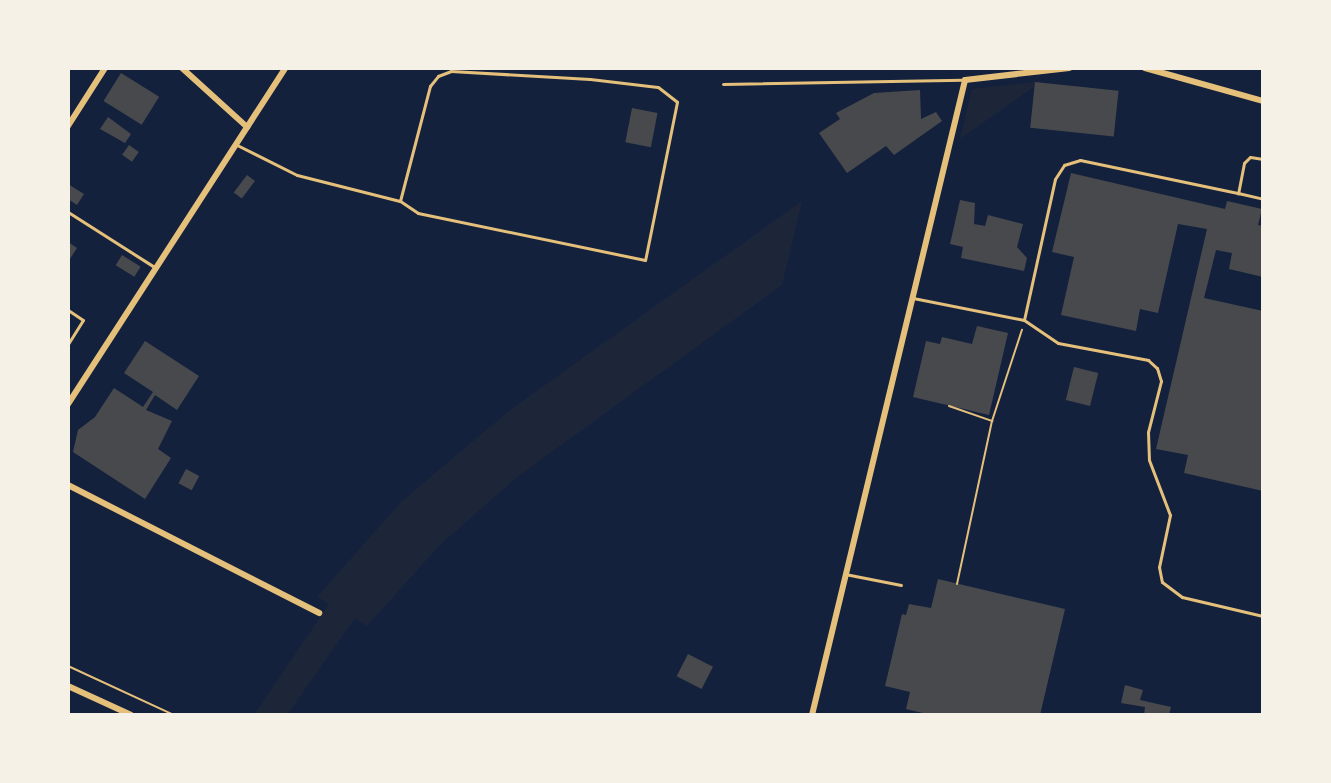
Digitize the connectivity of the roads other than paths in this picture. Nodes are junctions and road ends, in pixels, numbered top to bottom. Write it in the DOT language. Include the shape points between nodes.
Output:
graph roads {
  1 [pos="105,68"];
  2 [pos="182,68"];
  3 [pos="285,68"];
  4 [pos="1069,68"];
  5 [pos="1145,68"];
  6 [pos="965,80"];
  7 [pos="723,84"];
  8 [pos="1263,101"];
  9 [pos="68,126"];
  10 [pos="247,127"];
  11 [pos="236,144"];
  12 [pos="1263,159"];
  13 [pos="1238,193"];
  14 [pos="1263,199"];
  15 [pos="400,201"];
  16 [pos="68,212"];
  17 [pos="156,268"];
  18 [pos="913,298"];
  19 [pos="68,310"];
  20 [pos="1024,320"];
  21 [pos="68,344"];
  22 [pos="68,404"];
  23 [pos="68,485"];
  24 [pos="845,574"];
  25 [pos="901,585"];
  26 [pos="319,613"];
  27 [pos="1263,616"];
  28 [pos="68,686"];
  29 [pos="131,715"];
  30 [pos="812,715"];
  1 -- 9 [label="street"];
  2 -- 10 [label="street"];
  3 -- 10 [label="street"];
  4 -- 6 [label="street"];
  5 -- 8 [label="street"];
  6 -- 7 [label="lane"];
  6 -- 18 [label="street"];
  10 -- 11 [label="street"];
  11 -- 15 [label="lane" via="297,175"];
  11 -- 17 [label="street"];
  12 -- 13 [label="lane" via="1250,157 1244,163"];
  13 -- 14 [label="lane"];
  13 -- 20 [label="lane" via="1080,160 1064,165 1055,179"];
  15 -- 15 [label="lane" via="430,86 451,71 658,87 677,102 678,122 645,260 418,213"];
  16 -- 17 [label="lane"];
  17 -- 22 [label="street"];
  18 -- 20 [label="lane"];
  18 -- 24 [label="street"];
  19 -- 21 [label="lane" via="83,320"];
  20 -- 27 [label="lane" via="1058,343 1148,360 1157,368 1161,381 1148,432 1149,460 1170,515 1159,567 1162,582 1182,597"];
  23 -- 26 [label="street"];
  24 -- 25 [label="lane"];
  24 -- 30 [label="street"];
  28 -- 29 [label="street"];
}
